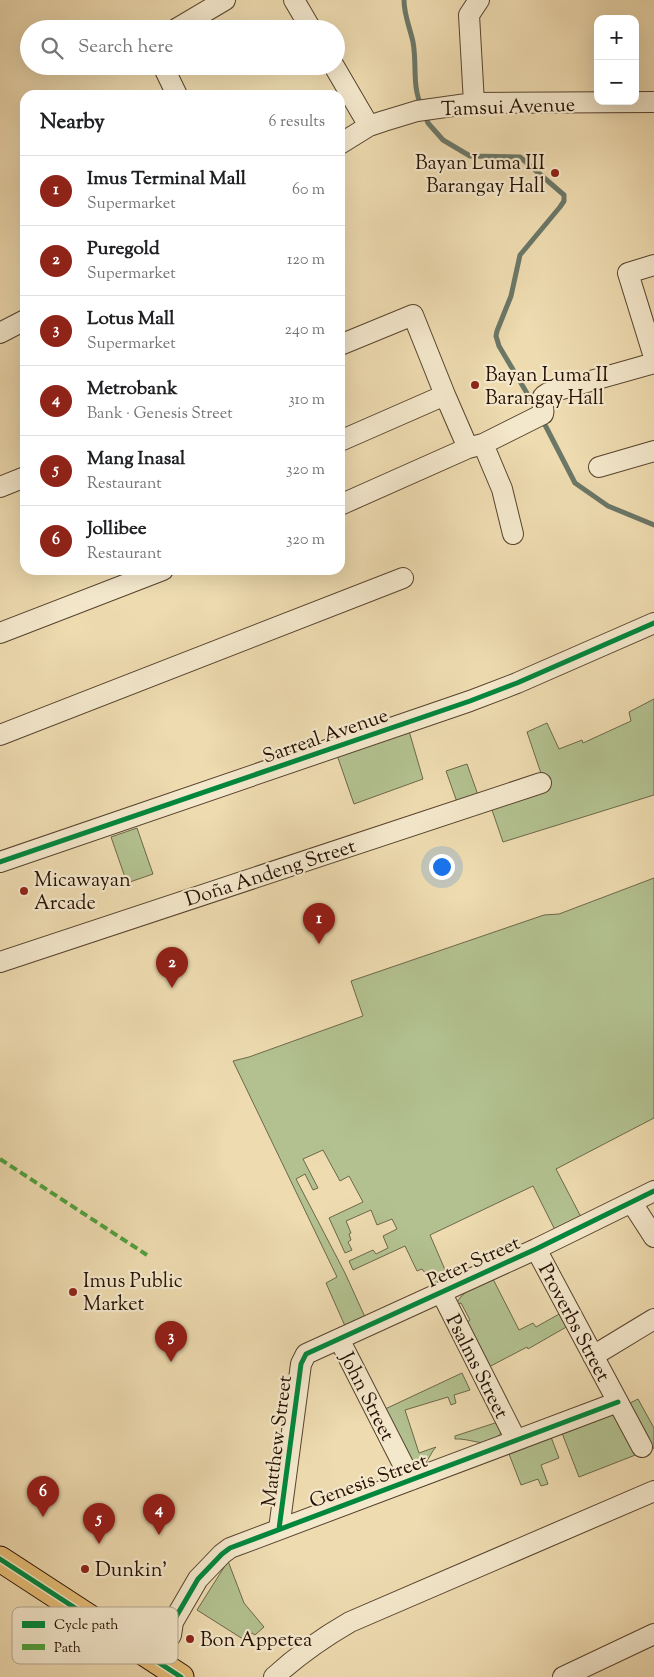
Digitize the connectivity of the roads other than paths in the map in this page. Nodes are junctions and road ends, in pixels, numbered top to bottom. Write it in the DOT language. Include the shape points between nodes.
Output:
graph roads {
  1 [pos="226,0"];
  2 [pos="294,0"];
  3 [pos="479,0"];
  4 [pos="192,20"];
  5 [pos="306,20"];
  6 [pos="167,75"];
  7 [pos="339,75"];
  8 [pos="175,90"];
  9 [pos="654,102"];
  10 [pos="474,103"];
  11 [pos="369,126"];
  12 [pos="345,141"];
  13 [pos="654,265"];
  14 [pos="20,323"];
  15 [pos="0,333"];
  16 [pos="345,343"];
  17 [pos="654,357"];
  18 [pos="654,363"];
  19 [pos="445,395"];
  20 [pos="345,439"];
  21 [pos="476,446"];
  22 [pos="654,451"];
  23 [pos="599,467"];
  24 [pos="20,479"];
  25 [pos="0,487"];
  26 [pos="345,502"];
  27 [pos="513,534"];
  28 [pos="150,575"];
  29 [pos="404,578"];
  30 [pos="654,623"];
  31 [pos="0,633"];
  32 [pos="0,735"];
  33 [pos="541,783"];
  34 [pos="0,862"];
  35 [pos="0,962"];
  36 [pos="654,1191"];
  37 [pos="632,1203"];
  38 [pos="654,1237"];
  39 [pos="536,1249"];
  40 [pos="441,1292"];
  41 [pos="654,1319"];
  42 [pos="339,1339"];
  43 [pos="593,1356"];
  44 [pos="303,1357"];
  45 [pos="618,1402"];
  46 [pos="516,1440"];
  47 [pos="642,1447"];
  48 [pos="411,1480"];
  49 [pos="654,1491"];
  50 [pos="279,1529"];
  51 [pos="0,1559"];
  52 [pos="74,1607"];
  53 [pos="178,1631"];
  54 [pos="654,1634"];
  55 [pos="161,1664"];
  56 [pos="181,1677"];
  57 [pos="274,1677"];
  58 [pos="563,1677"];
  1 -- 4 [label="street"];
  2 -- 5 [label="street"];
  3 -- 10 [label="street" via="469,15"];
  6 -- 8 [label="street"];
  7 -- 11 [label="street"];
  9 -- 10 [label="street, Tamsui Avenue"];
  10 -- 11 [label="street, Tamsui Avenue" via="417,111"];
  11 -- 12 [label="street, Tamsui Avenue"];
  13 -- 17 [label="street" via="628,273"];
  14 -- 15 [label="street"];
  16 -- 19 [label="street" via="413,315"];
  18 -- 21 [label="street" via="548,393 541,401 543,414"];
  19 -- 20 [label="street"];
  19 -- 21 [label="street"];
  21 -- 26 [label="street"];
  21 -- 27 [label="street" via="502,489"];
  22 -- 23 [label="street"];
  24 -- 25 [label="street"];
  28 -- 31 [label="street"];
  29 -- 32 [label="street"];
  30 -- 34 [label="street, Sarreal Avenue" via="470,701"];
  33 -- 35 [label="street, Doña Andeng Street"];
  36 -- 37 [label="street, Peter Street"];
  37 -- 38 [label="street"];
  37 -- 39 [label="street, Peter Street"];
  39 -- 40 [label="street, Peter Street"];
  39 -- 43 [label="street, Proverbs Street"];
  40 -- 42 [label="street, Peter Street"];
  40 -- 46 [label="street, Psalms Street"];
  41 -- 43 [label="street"];
  42 -- 44 [label="street, Peter Street"];
  42 -- 48 [label="street, John Street"];
  43 -- 45 [label="street, Proverbs Street"];
  44 -- 50 [label="street, Matthew Street"];
  45 -- 46 [label="street, Genesis Street"];
  45 -- 47 [label="street, Proverbs Street"];
  46 -- 48 [label="street, Genesis Street"];
  48 -- 50 [label="street, Genesis Street"];
  49 -- 57 [label="street" via="350,1622"];
  50 -- 53 [label="street, Genesis Street" via="222,1554 210,1567 208,1584 183,1628"];
  51 -- 52 [label="main road"];
  54 -- 58 [label="street"];
  55 -- 56 [label="main road"];
}
